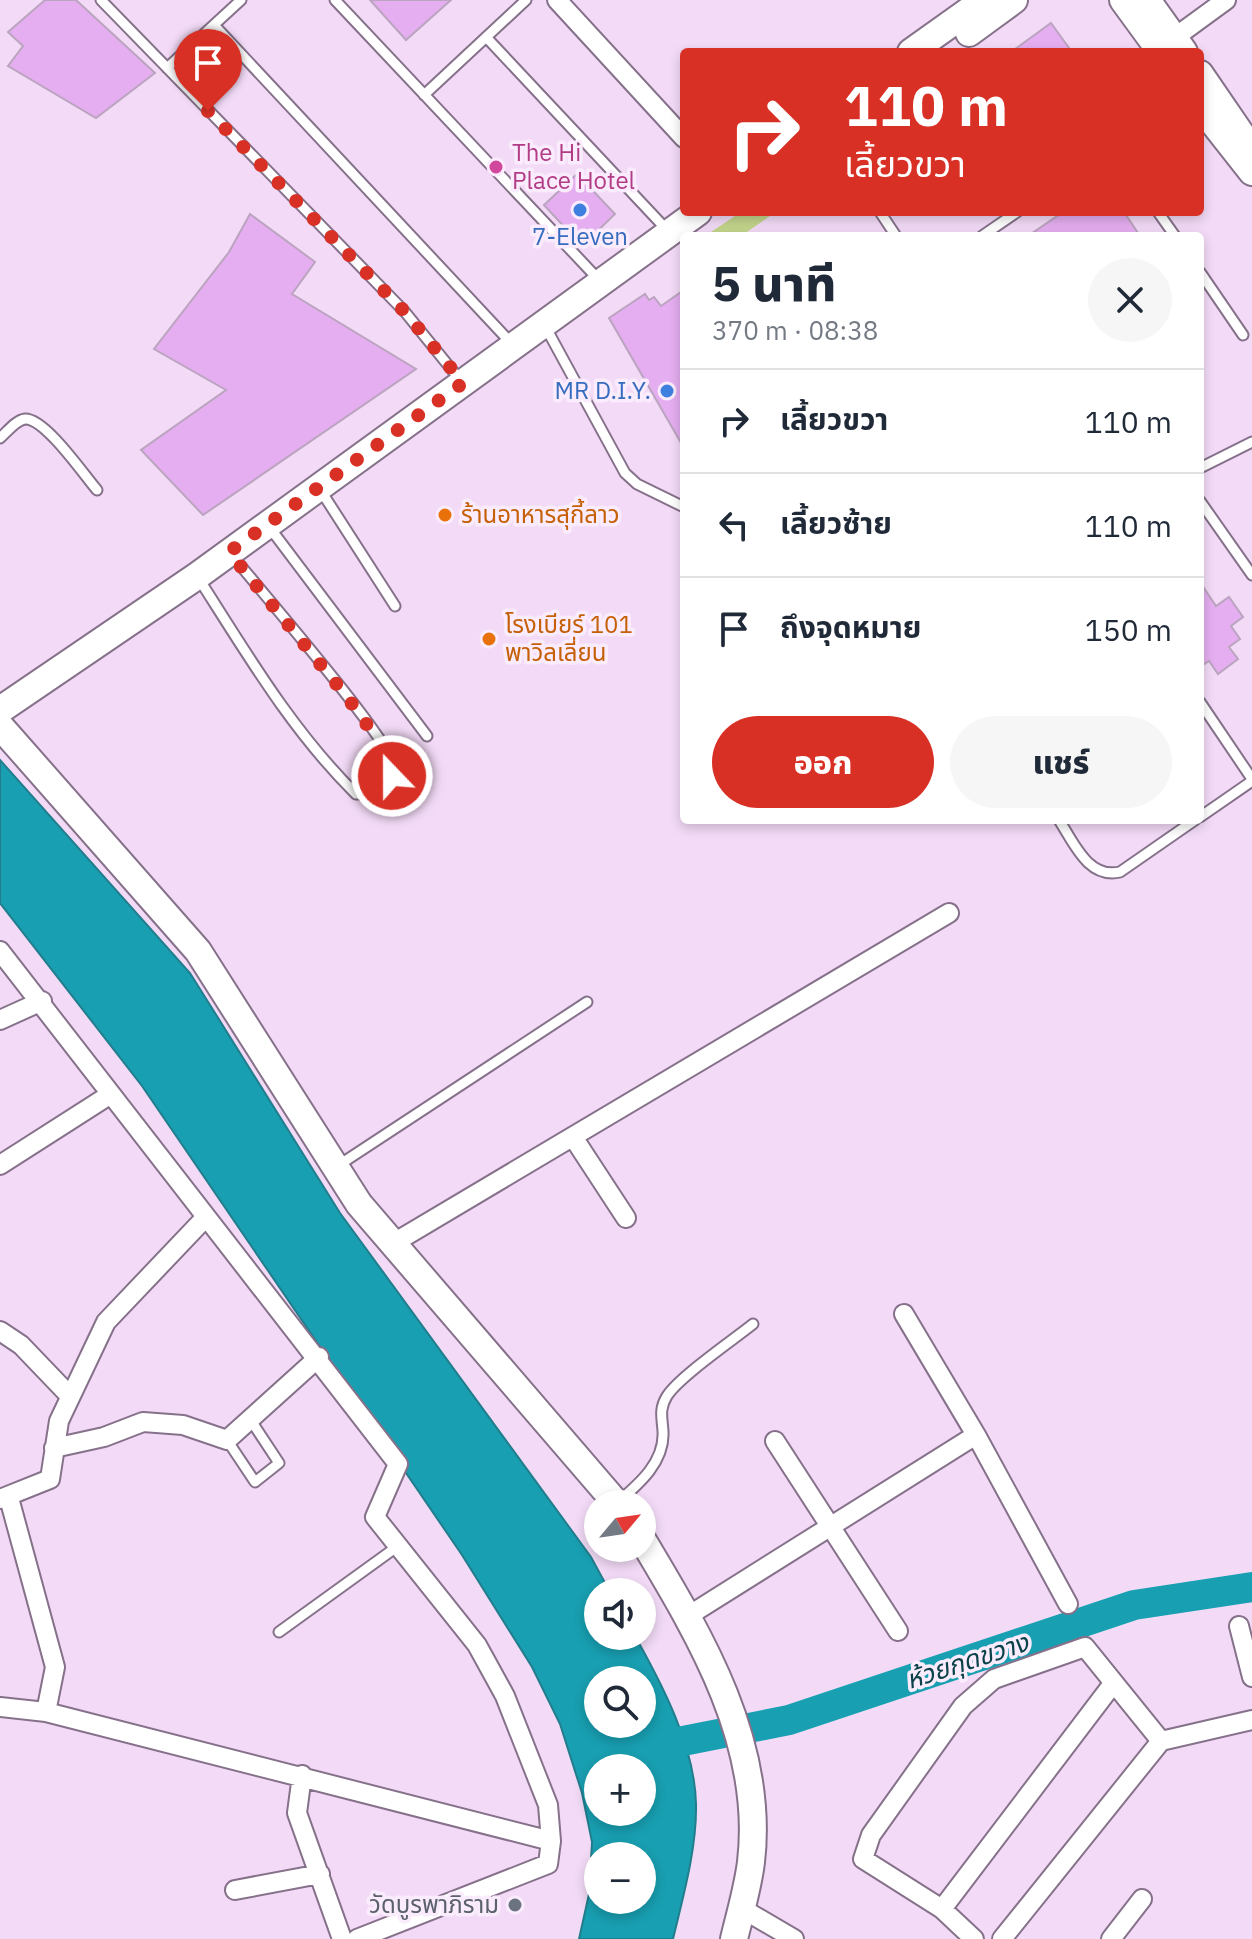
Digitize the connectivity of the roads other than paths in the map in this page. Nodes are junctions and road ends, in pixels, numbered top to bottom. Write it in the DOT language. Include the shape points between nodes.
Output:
graph roads {
  1 [pos="101,0"];
  2 [pos="241,0"];
  3 [pos="335,0"];
  4 [pos="526,0"];
  5 [pos="557,0"];
  6 [pos="984,0"];
  7 [pos="1014,0"];
  8 [pos="1123,0"];
  9 [pos="1147,0"];
  10 [pos="1226,0"];
  11 [pos="214,25"];
  12 [pos="486,37"];
  13 [pos="1173,47"];
  14 [pos="917,48"];
  15 [pos="947,48"];
  16 [pos="167,68"];
  17 [pos="1204,80"];
  18 [pos="424,95"];
  19 [pos="1204,109"];
  20 [pos="680,134"];
  21 [pos="1240,135"];
  22 [pos="1252,172"];
  23 [pos="692,216"];
  24 [pos="1011,216"];
  25 [pos="670,232"];
  26 [pos="988,232"];
  27 [pos="1204,278"];
  28 [pos="600,282"];
  29 [pos="544,325"];
  30 [pos="1243,335"];
  31 [pos="514,346"];
  32 [pos="463,383"];
  33 [pos="0,438"];
  34 [pos="1252,442"];
  35 [pos="1204,466"];
  36 [pos="319,488"];
  37 [pos="97,490"];
  38 [pos="680,505"];
  39 [pos="1204,507"];
  40 [pos="268,525"];
  41 [pos="229,552"];
  42 [pos="1252,575"];
  43 [pos="197,576"];
  44 [pos="395,606"];
  45 [pos="1204,708"];
  46 [pos="0,710"];
  47 [pos="0,726"];
  48 [pos="427,736"];
  49 [pos="1252,780"];
  50 [pos="1204,814"];
  51 [pos="1062,824"];
  52 [pos="1189,824"];
  53 [pos="949,913"];
  54 [pos="0,951"];
  55 [pos="42,1001"];
  56 [pos="587,1002"];
  57 [pos="0,1020"];
  58 [pos="111,1094"];
  59 [pos="573,1137"];
  60 [pos="0,1165"];
  61 [pos="336,1167"];
  62 [pos="626,1218"];
  63 [pos="204,1219"];
  64 [pos="392,1244"];
  65 [pos="904,1314"];
  66 [pos="753,1324"];
  67 [pos="0,1331"];
  68 [pos="319,1357"];
  69 [pos="68,1394"];
  70 [pos="250,1419"];
  71 [pos="976,1435"];
  72 [pos="227,1440"];
  73 [pos="775,1441"];
  74 [pos="54,1448"];
  75 [pos="605,1490"];
  76 [pos="632,1490"];
  77 [pos="4,1498"];
  78 [pos="832,1527"];
  79 [pos="398,1546"];
  80 [pos="656,1562"];
  81 [pos="1068,1604"];
  82 [pos="688,1616"];
  83 [pos="1239,1626"];
  84 [pos="898,1631"];
  85 [pos="279,1632"];
  86 [pos="1252,1677"];
  87 [pos="1112,1685"];
  88 [pos="0,1707"];
  89 [pos="46,1712"];
  90 [pos="1252,1720"];
  91 [pos="1161,1741"];
  92 [pos="302,1775"];
  93 [pos="551,1841"];
  94 [pos="320,1874"];
  95 [pos="235,1890"];
  96 [pos="1142,1899"];
  97 [pos="741,1908"];
  98 [pos="942,1909"];
  99 [pos="342,1939"];
  100 [pos="357,1939"];
  101 [pos="734,1939"];
  102 [pos="794,1939"];
  103 [pos="974,1939"];
  104 [pos="1002,1939"];
  105 [pos="1111,1939"];
  1 -- 16 [label="lane"];
  2 -- 11 [label="lane"];
  3 -- 18 [label="lane"];
  4 -- 12 [label="lane"];
  5 -- 20 [label="street"];
  6 -- 14 [label="street"];
  7 -- 15 [label="street"];
  8 -- 13 [label="street"];
  9 -- 13 [label="street"];
  10 -- 13 [label="street"];
  11 -- 16 [label="lane"];
  11 -- 31 [label="lane"];
  12 -- 18 [label="lane"];
  12 -- 25 [label="lane"];
  16 -- 32 [label="lane" via="405,312"];
  17 -- 21 [label="street"];
  18 -- 28 [label="lane"];
  19 -- 21 [label="street"];
  21 -- 22 [label="street"];
  23 -- 25 [label="street"];
  24 -- 26 [label="lane"];
  25 -- 28 [label="street"];
  27 -- 30 [label="lane"];
  28 -- 29 [label="street"];
  29 -- 31 [label="street"];
  29 -- 38 [label="lane" via="625,473"];
  31 -- 32 [label="street"];
  32 -- 36 [label="street"];
  33 -- 37 [label="lane" via="25,419 35,422"];
  34 -- 35 [label="lane"];
  36 -- 40 [label="street"];
  36 -- 44 [label="lane"];
  39 -- 42 [label="lane"];
  40 -- 41 [label="street"];
  40 -- 48 [label="lane"];
  41 -- 43 [label="street"];
  41 -- 43 [label="lane" via="393,761 392,776 382,788 356,794 322,760 266,685"];
  43 -- 46 [label="street"];
  45 -- 49 [label="lane"];
  47 -- 61 [label="street" via="198,951"];
  49 -- 50 [label="lane"];
  51 -- 52 [label="lane" via="1093,869 1106,875 1120,872"];
  53 -- 59 [label="street"];
  54 -- 55 [label="street"];
  55 -- 57 [label="street"];
  55 -- 58 [label="street"];
  56 -- 61 [label="lane"];
  58 -- 60 [label="street"];
  58 -- 63 [label="street"];
  59 -- 62 [label="street"];
  59 -- 64 [label="street"];
  61 -- 64 [label="street"];
  63 -- 68 [label="street"];
  63 -- 69 [label="street" via="106,1322"];
  64 -- 75 [label="street"];
  65 -- 71 [label="street"];
  66 -- 76 [label="lane" via="668,1394 660,1413 660,1452"];
  67 -- 69 [label="street" via="21,1345"];
  68 -- 70 [label="street"];
  68 -- 79 [label="street" via="398,1464 375,1517"];
  69 -- 74 [label="street"];
  70 -- 72 [label="street"];
  70 -- 72 [label="lane" via="279,1463 255,1482"];
  71 -- 78 [label="street"];
  71 -- 81 [label="street"];
  72 -- 74 [label="street" via="183,1425 143,1422"];
  73 -- 78 [label="street"];
  74 -- 77 [label="street" via="50,1479"];
  77 -- 89 [label="street" via="55,1667"];
  78 -- 82 [label="street"];
  78 -- 84 [label="street"];
  79 -- 85 [label="lane"];
  79 -- 93 [label="street" via="477,1645 505,1696 548,1805"];
  80 -- 82 [label="street"];
  82 -- 97 [label="street" via="729,1703 750,1777 751,1861"];
  83 -- 86 [label="street"];
  87 -- 91 [label="street"];
  87 -- 98 [label="street"];
  87 -- 98 [label="street" via="1085,1647 994,1679 963,1706 871,1835 863,1859"];
  88 -- 89 [label="street"];
  89 -- 92 [label="street"];
  90 -- 91 [label="street"];
  91 -- 104 [label="street"];
  92 -- 93 [label="street"];
  92 -- 94 [label="street" via="297,1813"];
  93 -- 100 [label="street" via="548,1864"];
  94 -- 95 [label="street"];
  94 -- 99 [label="street"];
  96 -- 105 [label="street"];
  97 -- 101 [label="street"];
  97 -- 102 [label="street"];
  98 -- 103 [label="street"];
}
